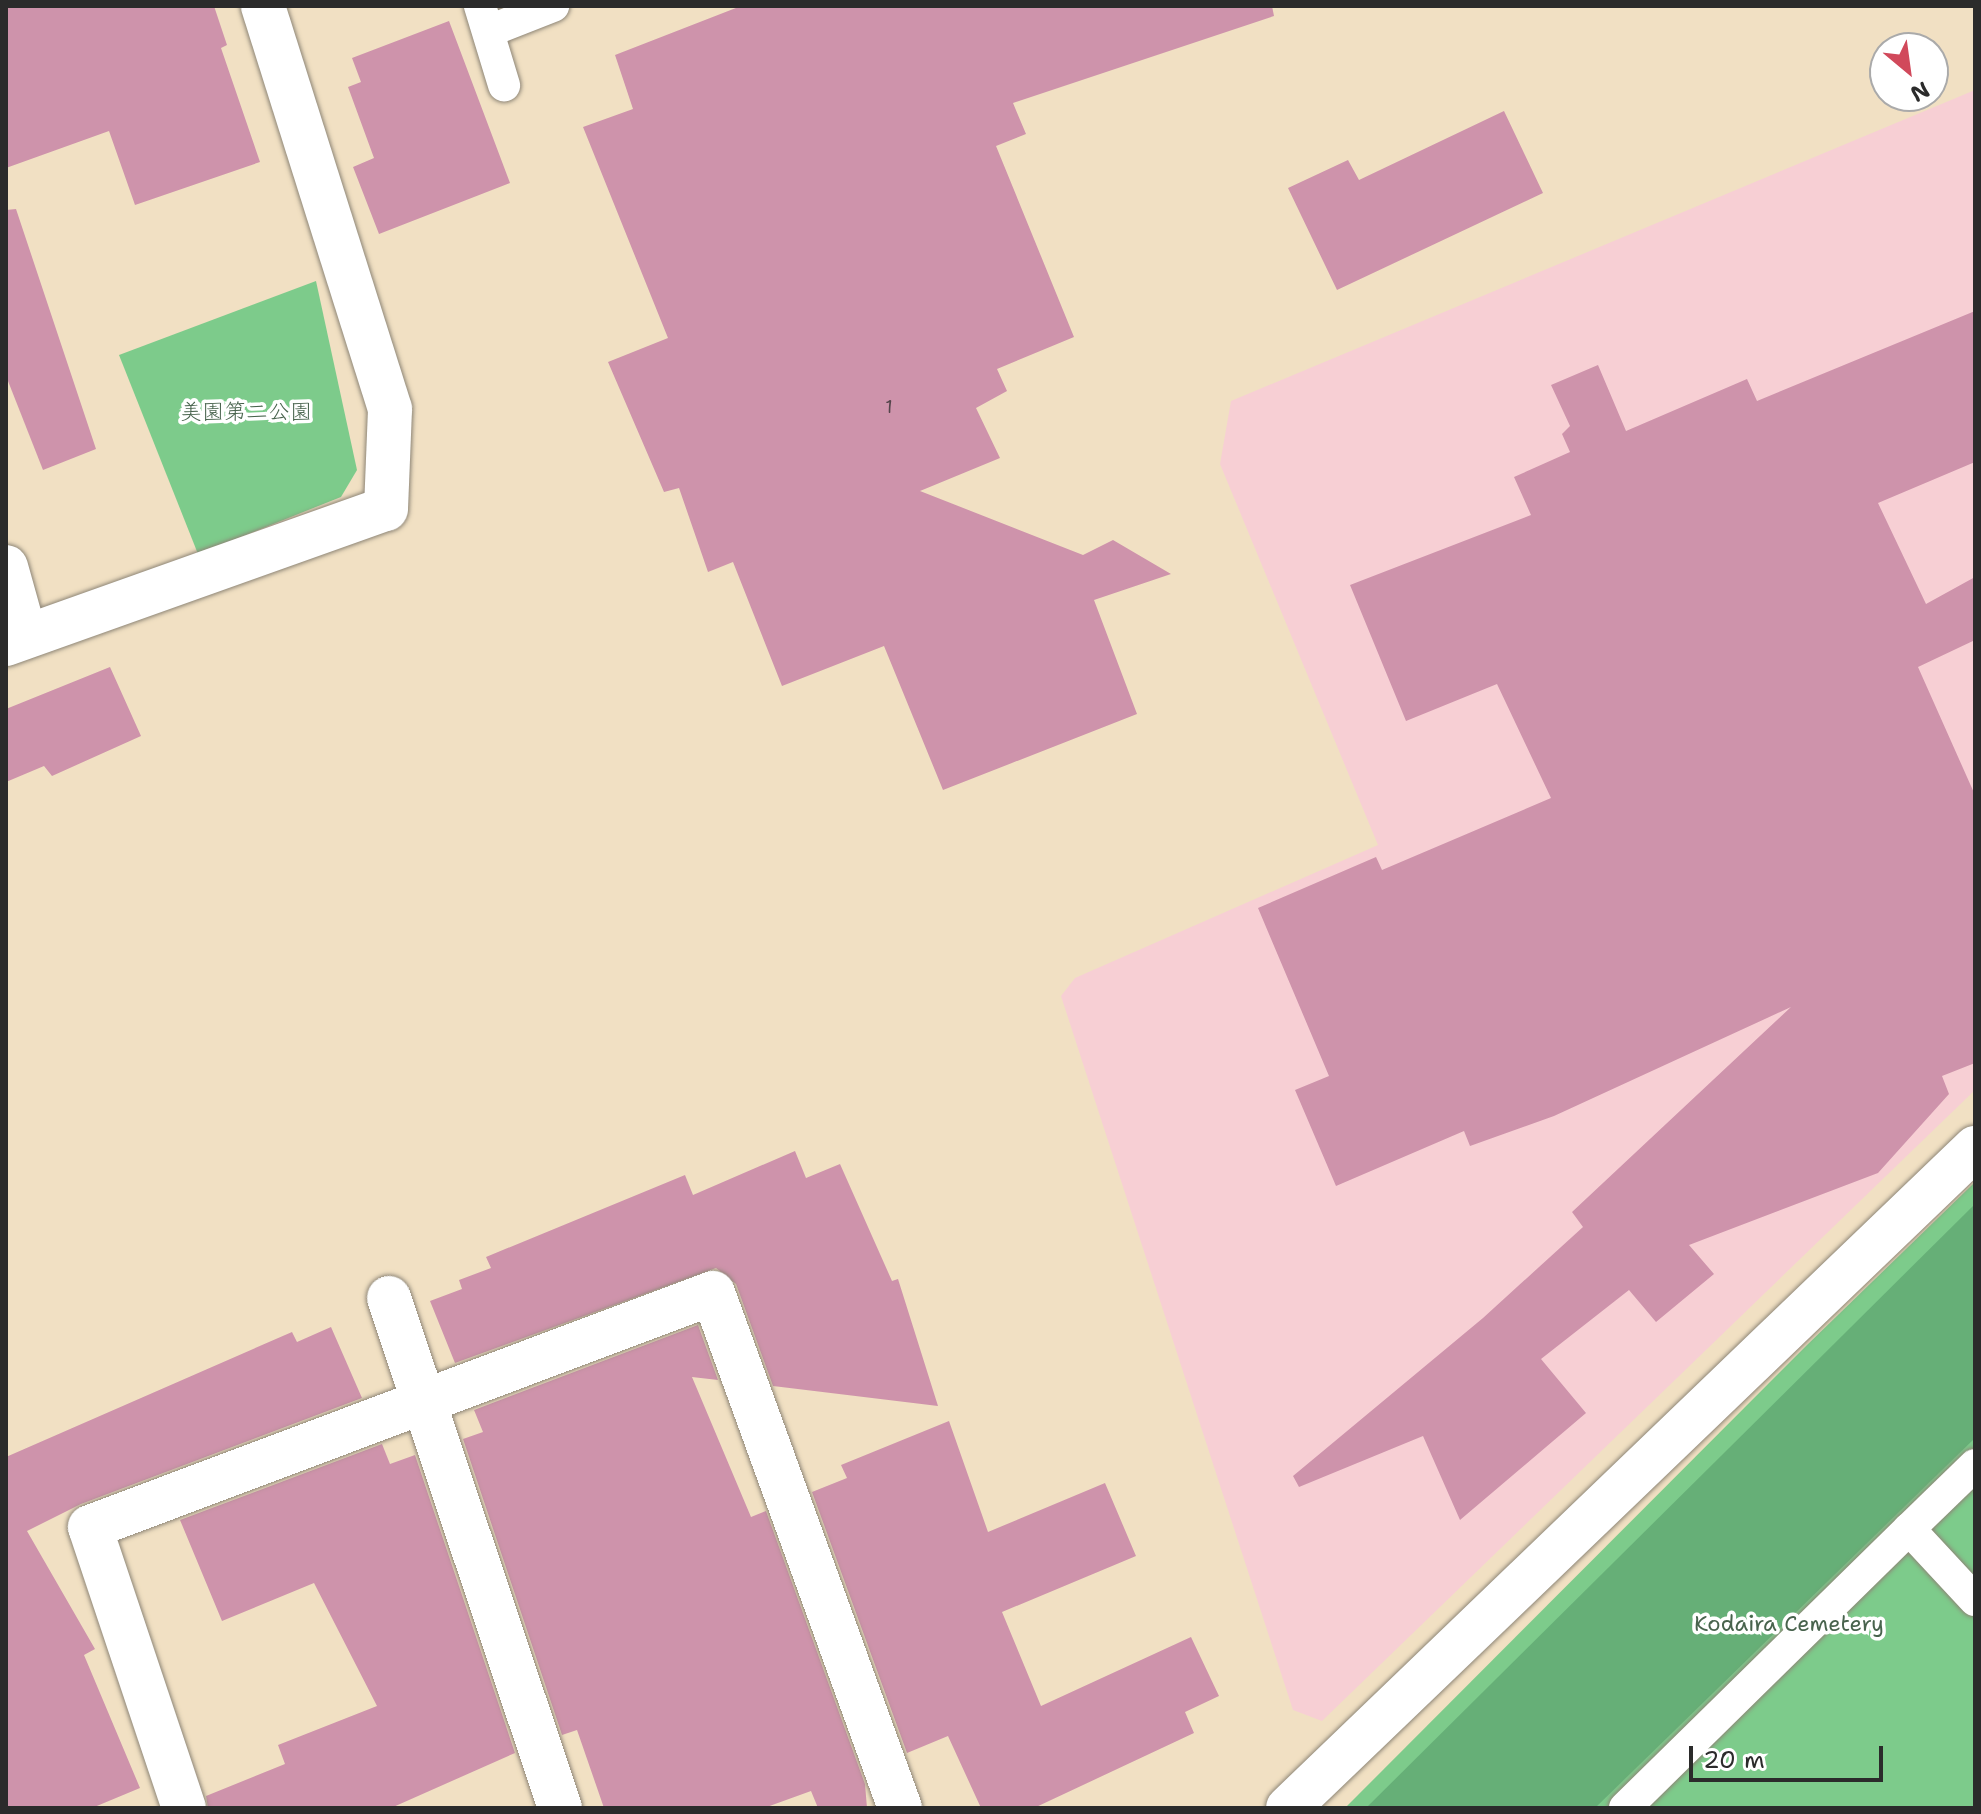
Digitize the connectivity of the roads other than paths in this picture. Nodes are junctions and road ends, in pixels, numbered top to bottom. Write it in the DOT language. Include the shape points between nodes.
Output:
graph roads {
  1 [pos="263,6"];
  2 [pos="553,6"];
  3 [pos="485,18"];
  4 [pos="504,85"];
  5 [pos="6,567"];
  6 [pos="16,640"];
  7 [pos="1975,1148"];
  8 [pos="389,1298"];
  9 [pos="425,1404"];
  10 [pos="1975,1465"];
  11 [pos="1909,1529"];
  12 [pos="1975,1600"];
  13 [pos="184,1808"];
  14 [pos="560,1808"];
  15 [pos="900,1808"];
  16 [pos="1288,1808"];
  17 [pos="1625,1808"];
  1 -- 6 [label="street" via="390,409 386,509"];
  2 -- 3 [label="lane"];
  3 -- 4 [label="lane"];
  5 -- 6 [label="street"];
  7 -- 16 [label="street"];
  8 -- 9 [label="street"];
  9 -- 13 [label="street" via="90,1527"];
  9 -- 14 [label="street"];
  9 -- 15 [label="street" via="713,1293"];
  10 -- 11 [label="lane"];
  11 -- 12 [label="lane"];
  11 -- 17 [label="lane"];
}
